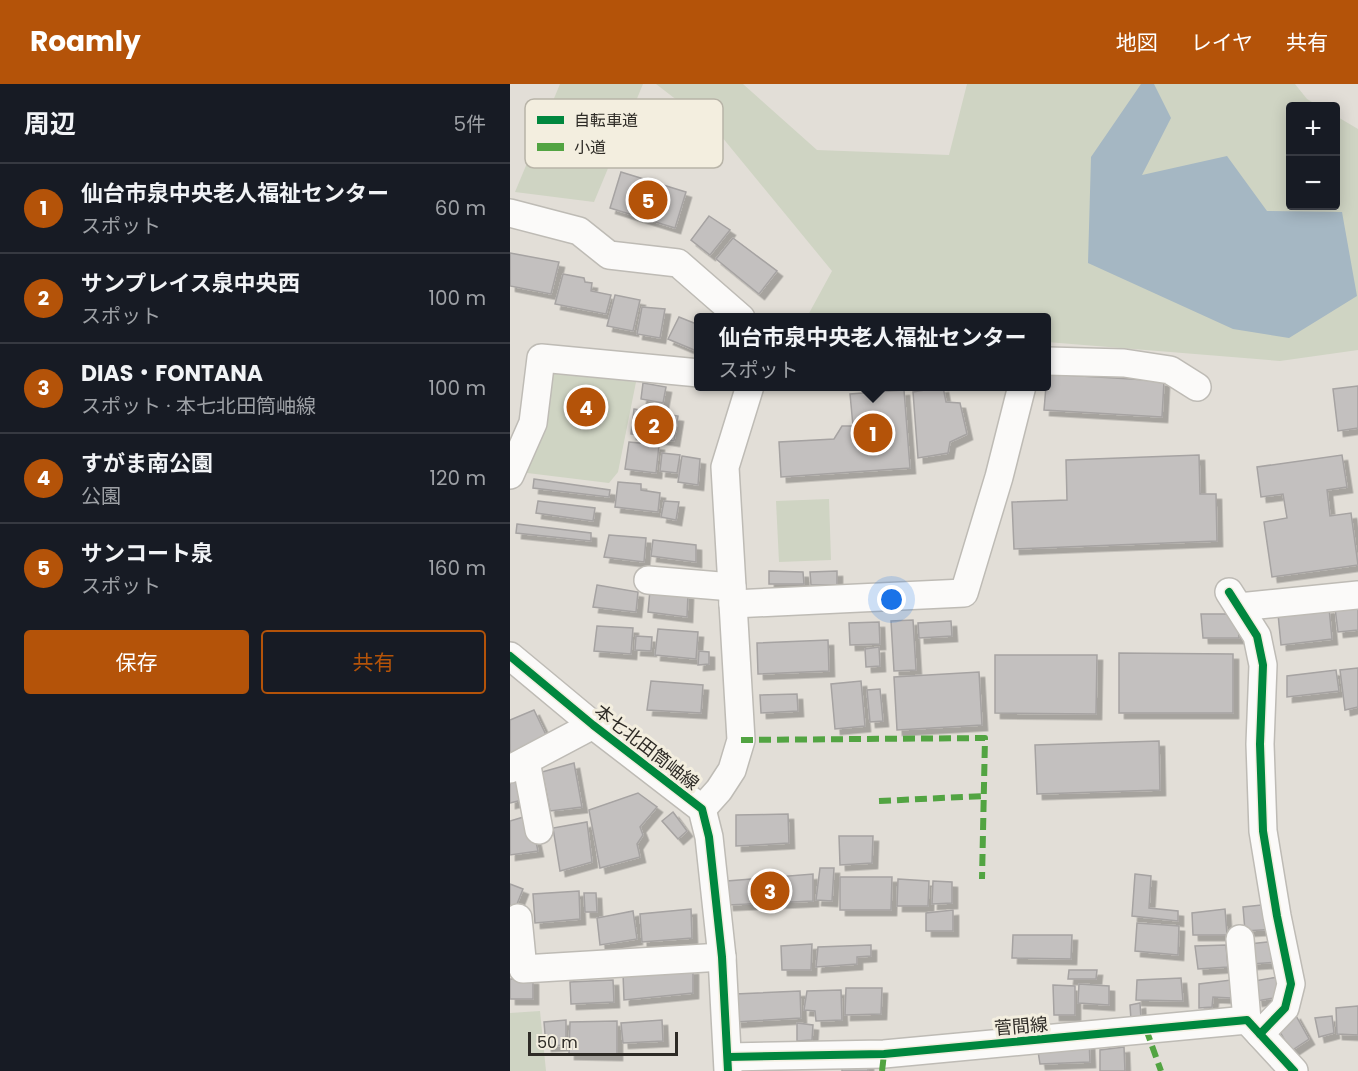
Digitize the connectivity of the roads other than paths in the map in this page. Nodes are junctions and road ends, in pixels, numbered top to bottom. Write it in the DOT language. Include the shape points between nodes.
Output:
graph roads {
  1 [pos="510,213"];
  2 [pos="735,313"];
  3 [pos="1051,360"];
  4 [pos="694,373"];
  5 [pos="1197,387"];
  6 [pos="749,391"];
  7 [pos="1021,391"];
  8 [pos="510,475"];
  9 [pos="648,580"];
  10 [pos="733,595"];
  11 [pos="1358,595"];
  12 [pos="510,656"];
  13 [pos="593,724"];
  14 [pos="518,765"];
  15 [pos="702,809"];
  16 [pos="539,830"];
  17 [pos="518,918"];
  18 [pos="1240,939"];
  19 [pos="722,957"];
  20 [pos="1254,1027"];
  21 [pos="728,1064"];
  22 [pos="1294,1071"];
  1 -- 2 [label="street" via="579,231 609,255 678,263"];
  3 -- 5 [label="street" via="1124,363 1170,370"];
  4 -- 8 [label="street" via="541,358 534,423"];
  6 -- 10 [label="street" via="725,467"];
  7 -- 10 [label="street" via="964,593"];
  9 -- 10 [label="street"];
  10 -- 15 [label="street" via="741,740 732,770"];
  11 -- 20 [label="street" via="1234,600 1257,636 1263,665 1263,831 1292,984 1285,1008"];
  12 -- 13 [label="street, 本七北田筒岫線"];
  13 -- 14 [label="street"];
  13 -- 15 [label="street, 本七北田筒岫線"];
  14 -- 16 [label="street"];
  15 -- 19 [label="street, 本七北田筒岫線" via="709,837"];
  17 -- 19 [label="street" via="523,969"];
  18 -- 20 [label="street"];
  19 -- 21 [label="street, 本七北田筒岫線"];
  20 -- 21 [label="street, 菅間線"];
  20 -- 22 [label="street"];
}
